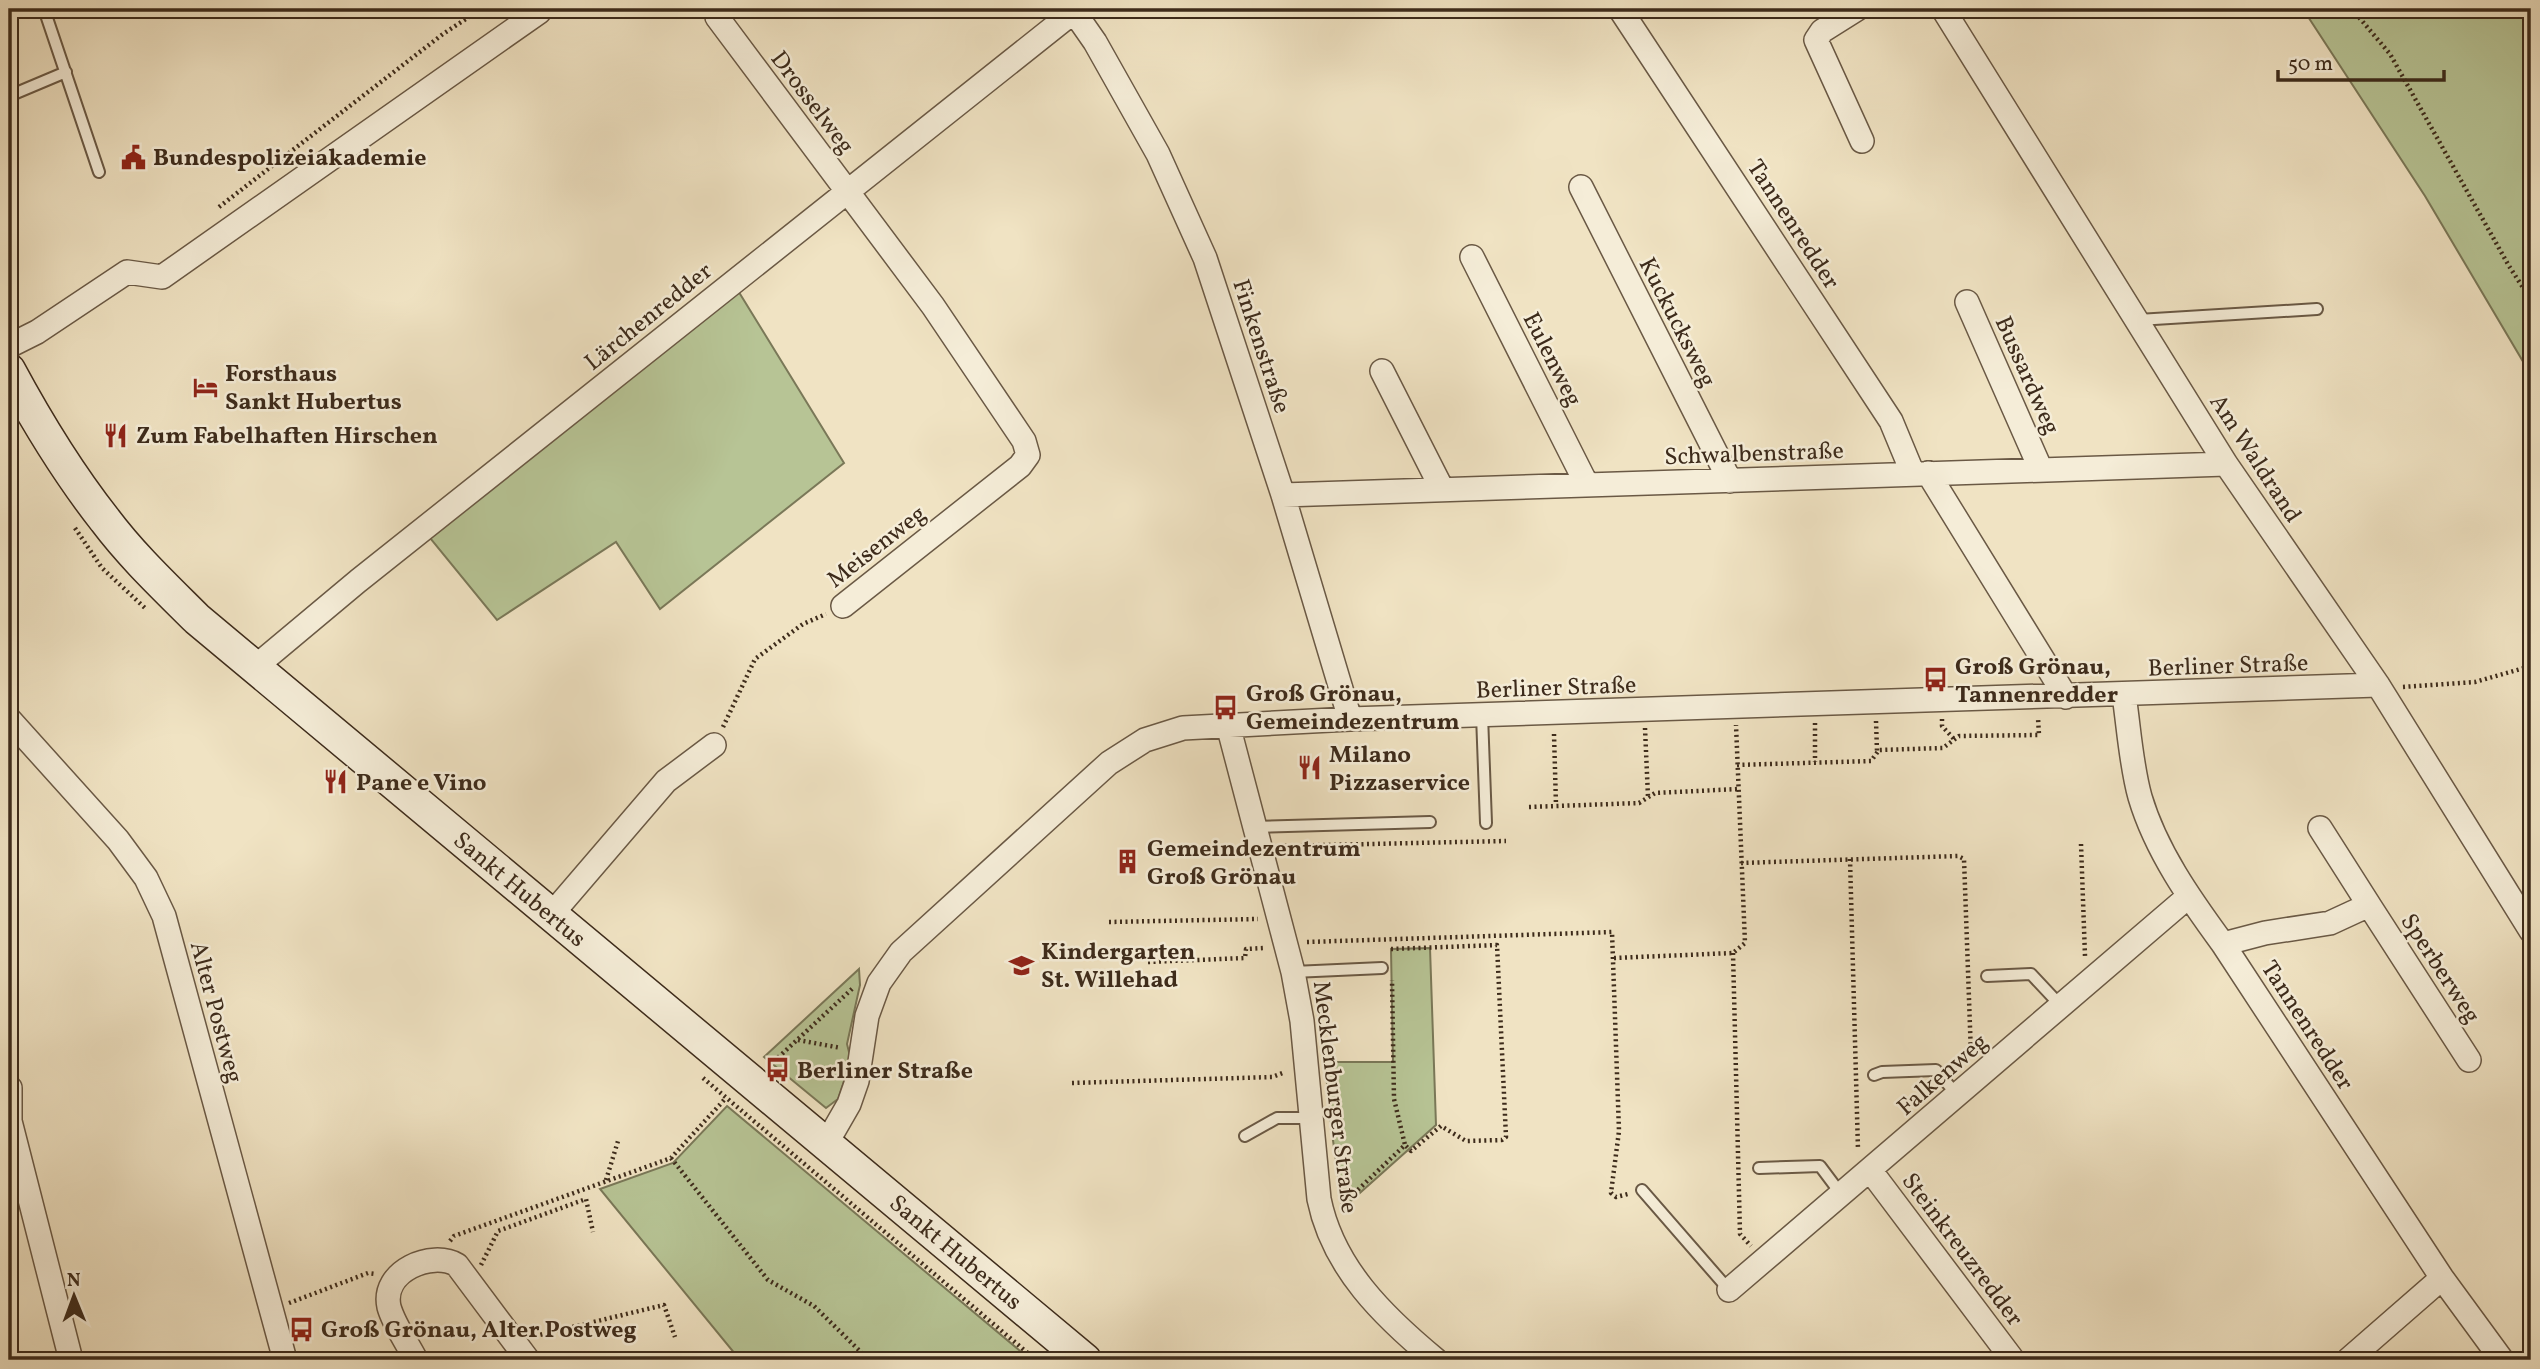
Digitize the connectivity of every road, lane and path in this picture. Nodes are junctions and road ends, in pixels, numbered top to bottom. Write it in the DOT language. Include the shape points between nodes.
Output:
graph roads {
  1 [pos="44,9"];
  2 [pos="481,9"];
  3 [pos="717,9"];
  4 [pos="1620,9"];
  5 [pos="1857,9"];
  6 [pos="1944,9"];
  7 [pos="2352,9"];
  8 [pos="1074,10"];
  9 [pos="539,12"];
  10 [pos="65,72"];
  11 [pos="9,96"];
  12 [pos="1862,141"];
  13 [pos="99,172"];
  14 [pos="1581,187"];
  15 [pos="847,191"];
  16 [pos="214,211"];
  17 [pos="1472,257"];
  18 [pos="2531,300"];
  19 [pos="1967,302"];
  20 [pos="2317,309"];
  21 [pos="2138,320"];
  22 [pos="9,346"];
  23 [pos="9,370"];
  24 [pos="1382,370"];
  25 [pos="2226,464"];
  26 [pos="2042,470"];
  27 [pos="1921,474"];
  28 [pos="1730,481"];
  29 [pos="1587,485"];
  30 [pos="1442,489"];
  31 [pos="1283,495"];
  32 [pos="843,606"];
  33 [pos="2531,666"];
  34 [pos="254,668"];
  35 [pos="2378,685"];
  36 [pos="2124,695"];
  37 [pos="2066,697"];
  38 [pos="1735,707"];
  39 [pos="2038,711"];
  40 [pos="1553,712"];
  41 [pos="1482,715"];
  42 [pos="1350,719"];
  43 [pos="10,723"];
  44 [pos="1228,725"];
  45 [pos="1942,726"];
  46 [pos="1876,732"];
  47 [pos="1815,736"];
  48 [pos="1954,739"];
  49 [pos="714,746"];
  50 [pos="1877,753"];
  51 [pos="1647,757"];
  52 [pos="1815,762"];
  53 [pos="1737,765"];
  54 [pos="1738,789"];
  55 [pos="1648,797"];
  56 [pos="1556,805"];
  57 [pos="1529,807"];
  58 [pos="1430,822"];
  59 [pos="1486,823"];
  60 [pos="1253,827"];
  61 [pos="2320,828"];
  62 [pos="1506,841"];
  63 [pos="2081,844"];
  64 [pos="1291,845"];
  65 [pos="1850,859"];
  66 [pos="1741,863"];
  67 [pos="2189,896"];
  68 [pos="2369,905"];
  69 [pos="551,915"];
  70 [pos="1278,919"];
  71 [pos="1109,922"];
  72 [pos="2531,931"];
  73 [pos="1390,940"];
  74 [pos="2222,944"];
  75 [pos="1278,945"];
  76 [pos="1391,948"];
  77 [pos="1732,953"];
  78 [pos="1614,958"];
  79 [pos="1148,962"];
  80 [pos="1389,968"];
  81 [pos="1293,972"];
  82 [pos="1987,976"];
  83 [pos="2086,985"];
  84 [pos="854,987"];
  85 [pos="2061,1006"];
  86 [pos="797,1040"];
  87 [pos="861,1052"];
  88 [pos="2469,1060"];
  89 [pos="1305,1064"];
  90 [pos="769,1066"];
  91 [pos="1984,1073"];
  92 [pos="1874,1075"];
  93 [pos="1072,1083"];
  94 [pos="10,1088"];
  95 [pos="1957,1096"];
  96 [pos="725,1099"];
  97 [pos="1310,1118"];
  98 [pos="1245,1136"];
  99 [pos="618,1141"];
  100 [pos="826,1144"];
  101 [pos="1405,1145"];
  102 [pos="671,1158"];
  103 [pos="1759,1168"];
  104 [pos="606,1181"];
  105 [pos="1856,1181"];
  106 [pos="1643,1190"];
  107 [pos="1323,1222"];
  108 [pos="593,1232"];
  109 [pos="444,1251"];
  110 [pos="1763,1260"];
  111 [pos="477,1274"];
  112 [pos="385,1276"];
  113 [pos="2442,1278"];
  114 [pos="1729,1290"];
  115 [pos="285,1304"];
  116 [pos="675,1337"];
  117 [pos="528,1349"];
  118 [pos="71,1360"];
  119 [pos="285,1360"];
  120 [pos="416,1360"];
  121 [pos="869,1360"];
  122 [pos="1085,1360"];
  123 [pos="1436,1360"];
  124 [pos="2013,1360"];
  125 [pos="2348,1360"];
  126 [pos="2502,1360"];
  1 -- 10 [label="lane"];
  2 -- 16 [label="path"];
  3 -- 15 [label="street, Drosselweg" via="717,17"];
  4 -- 27 [label="street, Tannenredder" via="1891,421"];
  5 -- 12 [label="street" via="1822,31 1816,40"];
  6 -- 21 [label="street, Am Waldrand"];
  7 -- 18 [label="path" via="2390,54"];
  8 -- 15 [label="street, Lärchenredder"];
  8 -- 31 [label="street, Finkenstraße" via="1158,154 1205,258"];
  9 -- 22 [label="street" via="162,277 127,272"];
  10 -- 11 [label="lane"];
  10 -- 13 [label="lane"];
  14 -- 28 [label="street, Kuckucksweg"];
  15 -- 32 [label="street, Meisenweg" via="940,318 1024,441 1028,455"];
  15 -- 34 [label="street, Lärchenredder"];
  17 -- 29 [label="street, Eulenweg"];
  19 -- 26 [label="street, Bussardweg"];
  20 -- 21 [label="lane"];
  21 -- 25 [label="street, Am Waldrand"];
  23 -- 34 [label="main road, Sankt Hubertus" via="44,433 106,521 147,569"];
  24 -- 30 [label="street"];
  25 -- 26 [label="street, Schwalbenstraße"];
  25 -- 35 [label="street, Am Waldrand"];
  26 -- 27 [label="street, Schwalbenstraße"];
  27 -- 28 [label="street, Schwalbenstraße"];
  27 -- 37 [label="street, Tannenredder"];
  28 -- 29 [label="street, Schwalbenstraße"];
  29 -- 30 [label="street, Schwalbenstraße"];
  30 -- 31 [label="street, Schwalbenstraße"];
  31 -- 42 [label="street, Finkenstraße"];
  32 -- 49 [label="path, Meisenweg" via="803,624 755,659"];
  33 -- 35 [label="path" via="2475,682"];
  34 -- 69 [label="main road, Sankt Hubertus"];
  35 -- 36 [label="street, Berliner Straße"];
  35 -- 72 [label="street, Am Waldrand"];
  36 -- 37 [label="street, Berliner Straße"];
  36 -- 67 [label="street, Tannenredder" via="2140,796 2157,840"];
  37 -- 38 [label="street, Berliner Straße"];
  38 -- 40 [label="street, Berliner Straße"];
  38 -- 53 [label="path"];
  39 -- 48 [label="path" via="2039,735"];
  40 -- 41 [label="street, Berliner Straße"];
  40 -- 56 [label="path"];
  41 -- 42 [label="street, Berliner Straße"];
  41 -- 59 [label="lane"];
  42 -- 44 [label="street, Berliner Straße"];
  43 -- 119 [label="street, Alter Postweg" via="118,840 146,878 164,916"];
  44 -- 60 [label="street, Mecklenburger Straße"];
  44 -- 87 [label="street, Berliner Straße" via="1168,732 1145,740 1109,763 901,952 879,983"];
  45 -- 48 [label="path"];
  46 -- 50 [label="path"];
  47 -- 52 [label="path"];
  48 -- 50 [label="path" via="1943,748"];
  49 -- 69 [label="street" via="666,781"];
  50 -- 52 [label="path" via="1871,761"];
  51 -- 55 [label="path"];
  52 -- 53 [label="path"];
  53 -- 54 [label="path"];
  54 -- 55 [label="path"];
  54 -- 66 [label="path"];
  55 -- 56 [label="path" via="1639,803"];
  56 -- 57 [label="path"];
  58 -- 60 [label="lane"];
  60 -- 70 [label="street, Mecklenburger Straße"];
  61 -- 68 [label="street, Sperberweg"];
  62 -- 64 [label="path"];
  63 -- 83 [label="path"];
  65 -- 66 [label="path"];
  65 -- 91 [label="path" via="1964,859 1971,1062"];
  65 -- 105 [label="path"];
  66 -- 77 [label="path" via="1745,943"];
  67 -- 74 [label="street, Tannenredder"];
  67 -- 83 [label="street, Falkenweg"];
  68 -- 74 [label="street, Sperberweg" via="2330,923"];
  68 -- 88 [label="street, Sperberweg"];
  69 -- 100 [label="main road, Sankt Hubertus"];
  70 -- 71 [label="path"];
  70 -- 75 [label="street, Mecklenburger Straße"];
  73 -- 75 [label="path"];
  73 -- 76 [label="path"];
  73 -- 78 [label="path" via="1612,932"];
  74 -- 113 [label="street, Tannenredder"];
  75 -- 79 [label="path" via="1246,949 1245,958"];
  75 -- 81 [label="street, Mecklenburger Straße"];
  76 -- 80 [label="path"];
  76 -- 101 [label="path" via="1497,945 1506,1137 1466,1142 1441,1126 1411,1151"];
  77 -- 78 [label="path"];
  77 -- 110 [label="path" via="1740,1234"];
  78 -- 106 [label="path" via="1619,1131 1611,1193 1616,1197"];
  80 -- 81 [label="lane"];
  80 -- 101 [label="path" via="1394,1099"];
  81 -- 89 [label="street, Mecklenburger Straße"];
  82 -- 85 [label="lane" via="2031,974"];
  83 -- 85 [label="street, Falkenweg"];
  84 -- 86 [label="path"];
  85 -- 91 [label="street, Falkenweg"];
  86 -- 87 [label="path"];
  86 -- 90 [label="path"];
  87 -- 100 [label="street, Berliner Straße" via="849,1104"];
  89 -- 93 [label="path" via="1272,1077"];
  89 -- 97 [label="street, Mecklenburger Straße"];
  91 -- 95 [label="street, Falkenweg"];
  92 -- 95 [label="lane" via="1936,1070"];
  94 -- 118 [label="street" via="10,1121"];
  95 -- 105 [label="street, Falkenweg"];
  96 -- 102 [label="path"];
  97 -- 98 [label="lane" via="1277,1118"];
  97 -- 107 [label="street, Mecklenburger Straße"];
  99 -- 104 [label="path"];
  100 -- 122 [label="main road, Sankt Hubertus"];
  101 -- 107 [label="path"];
  102 -- 104 [label="path"];
  102 -- 121 [label="path" via="768,1280 814,1307"];
  103 -- 105 [label="lane" via="1820,1166"];
  104 -- 109 [label="path" via="454,1236"];
  105 -- 110 [label="street, Falkenweg"];
  105 -- 124 [label="street, Steinkreuzredder"];
  106 -- 114 [label="lane"];
  107 -- 123 [label="street, Mecklenburger Straße" via="1361,1289 1400,1331"];
  108 -- 111 [label="path" via="586,1199 498,1231"];
  110 -- 114 [label="street, Falkenweg"];
  112 -- 115 [label="path" via="368,1273"];
  113 -- 125 [label="street"];
  113 -- 126 [label="street, Tannenredder"];
  116 -- 117 [label="path" via="664,1305"];
  117 -- 120 [label="street" via="457,1265 441,1258 408,1269 395,1279 390,1291 389,1307"];
}
